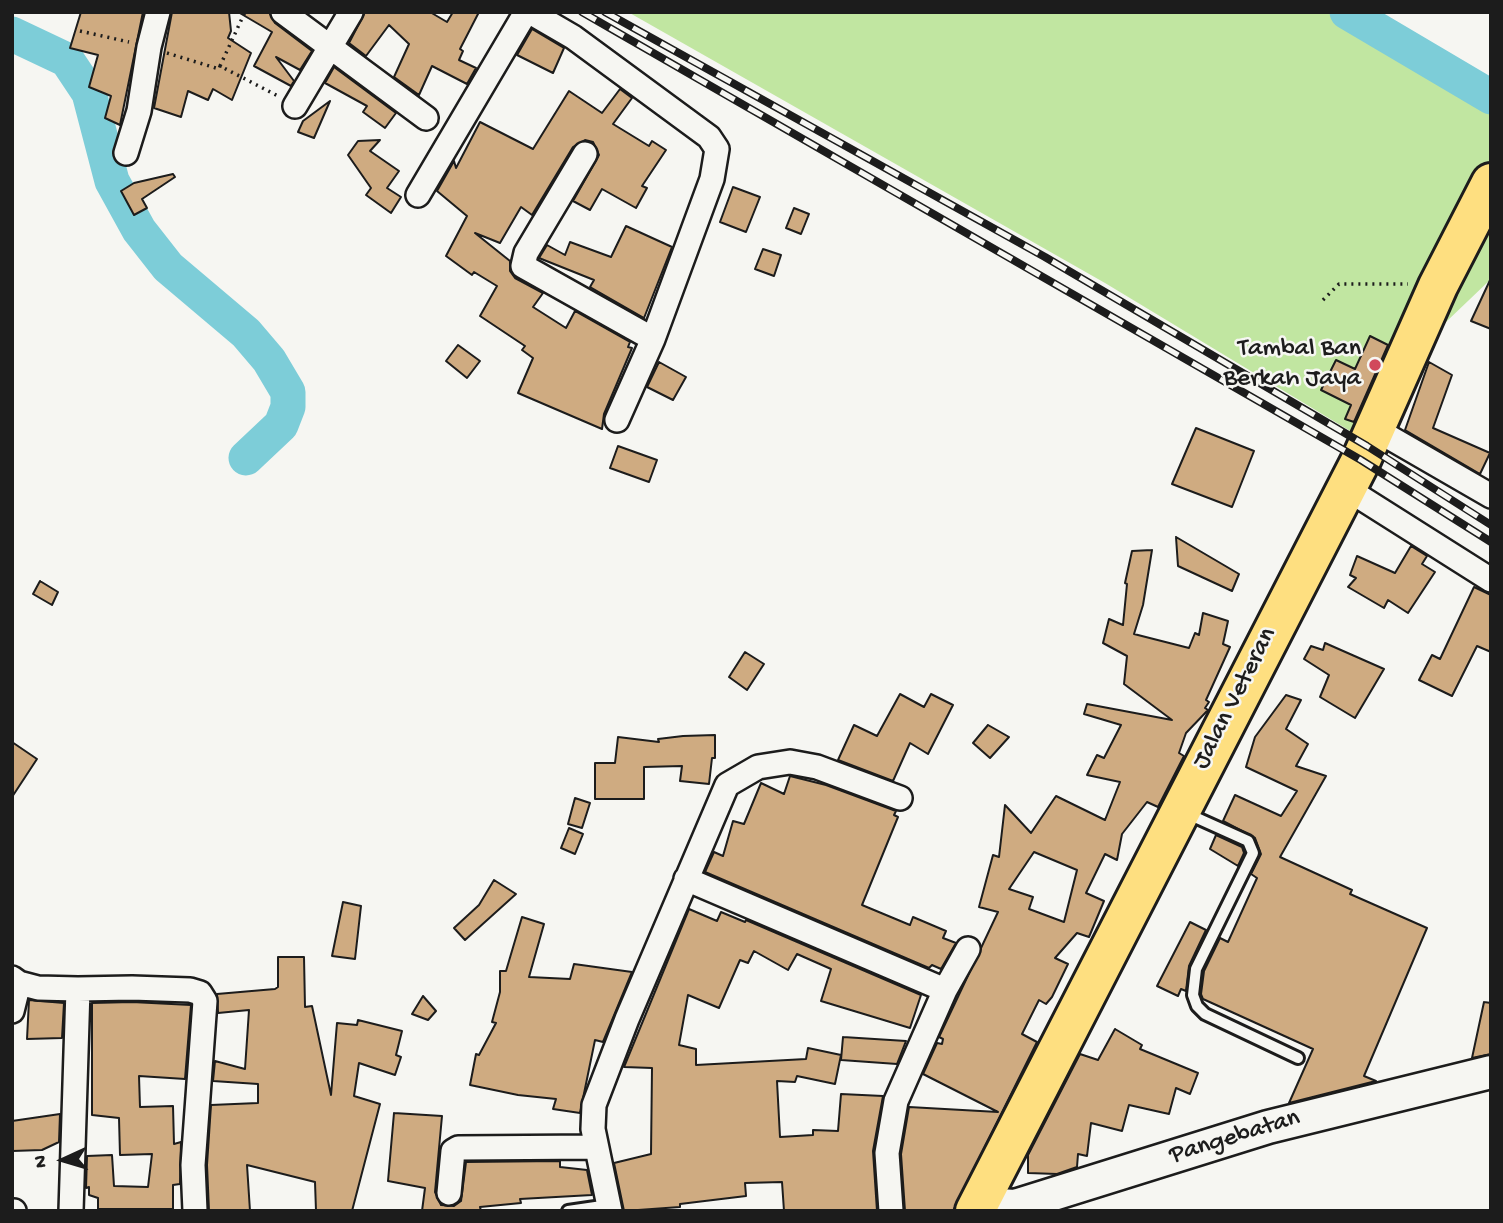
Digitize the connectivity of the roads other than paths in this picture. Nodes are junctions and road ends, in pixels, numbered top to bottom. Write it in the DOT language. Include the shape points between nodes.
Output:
graph roads {
  1 [pos="159,12"];
  2 [pos="283,12"];
  3 [pos="351,12"];
  4 [pos="528,12"];
  5 [pos="329,45"];
  6 [pos="295,106"];
  7 [pos="426,118"];
  8 [pos="126,153"];
  9 [pos="585,153"];
  10 [pos="418,195"];
  11 [pos="1483,200"];
  12 [pos="653,339"];
  13 [pos="617,420"];
  14 [pos="1375,429"];
  15 [pos="1345,487"];
  16 [pos="1491,496"];
  17 [pos="1491,580"];
  18 [pos="900,798"];
  19 [pos="1180,810"];
  20 [pos="686,879"];
  21 [pos="968,949"];
  22 [pos="15,981"];
  23 [pos="78,989"];
  24 [pos="945,990"];
  25 [pos="12,1011"];
  26 [pos="1298,1058"];
  27 [pos="1491,1072"];
  28 [pos="596,1147"];
  29 [pos="449,1193"];
  30 [pos="978,1207"];
  31 [pos="610,1208"];
  32 [pos="71,1211"];
  33 [pos="195,1211"];
  34 [pos="568,1211"];
  35 [pos="891,1211"];
  1 -- 8 [label="street" via="149,47 146,83"];
  2 -- 5 [label="street"];
  3 -- 5 [label="street"];
  4 -- 10 [label="street"];
  4 -- 12 [label="street" via="573,37 709,137 717,149 712,179"];
  5 -- 6 [label="street"];
  5 -- 7 [label="street"];
  9 -- 12 [label="street" via="526,253 523,266"];
  11 -- 14 [label="highway, Jalan Veteran" via="1438,286"];
  12 -- 13 [label="street"];
  14 -- 15 [label="highway, Jalan Veteran"];
  14 -- 16 [label="street"];
  15 -- 17 [label="street"];
  15 -- 19 [label="highway, Jalan Veteran"];
  18 -- 20 [label="street" via="817,767 790,762 758,767 727,785"];
  19 -- 26 [label="lane" via="1248,841 1253,853 1196,969 1193,995 1197,1006"];
  19 -- 30 [label="highway, Jalan Veteran"];
  20 -- 24 [label="street"];
  20 -- 28 [label="street" via="594,1105"];
  21 -- 24 [label="street"];
  22 -- 23 [label="street"];
  22 -- 25 [label="street"];
  23 -- 32 [label="street"];
  23 -- 33 [label="street" via="176,988 200,993 205,1001 193,1165"];
  24 -- 35 [label="street" via="896,1101 889,1129"];
  27 -- 30 [label="street, Pangebatan" via="1281,1123 1015,1206"];
  28 -- 29 [label="street" via="458,1148 453,1151"];
  28 -- 31 [label="street"];
  31 -- 34 [label="lane"];
}
